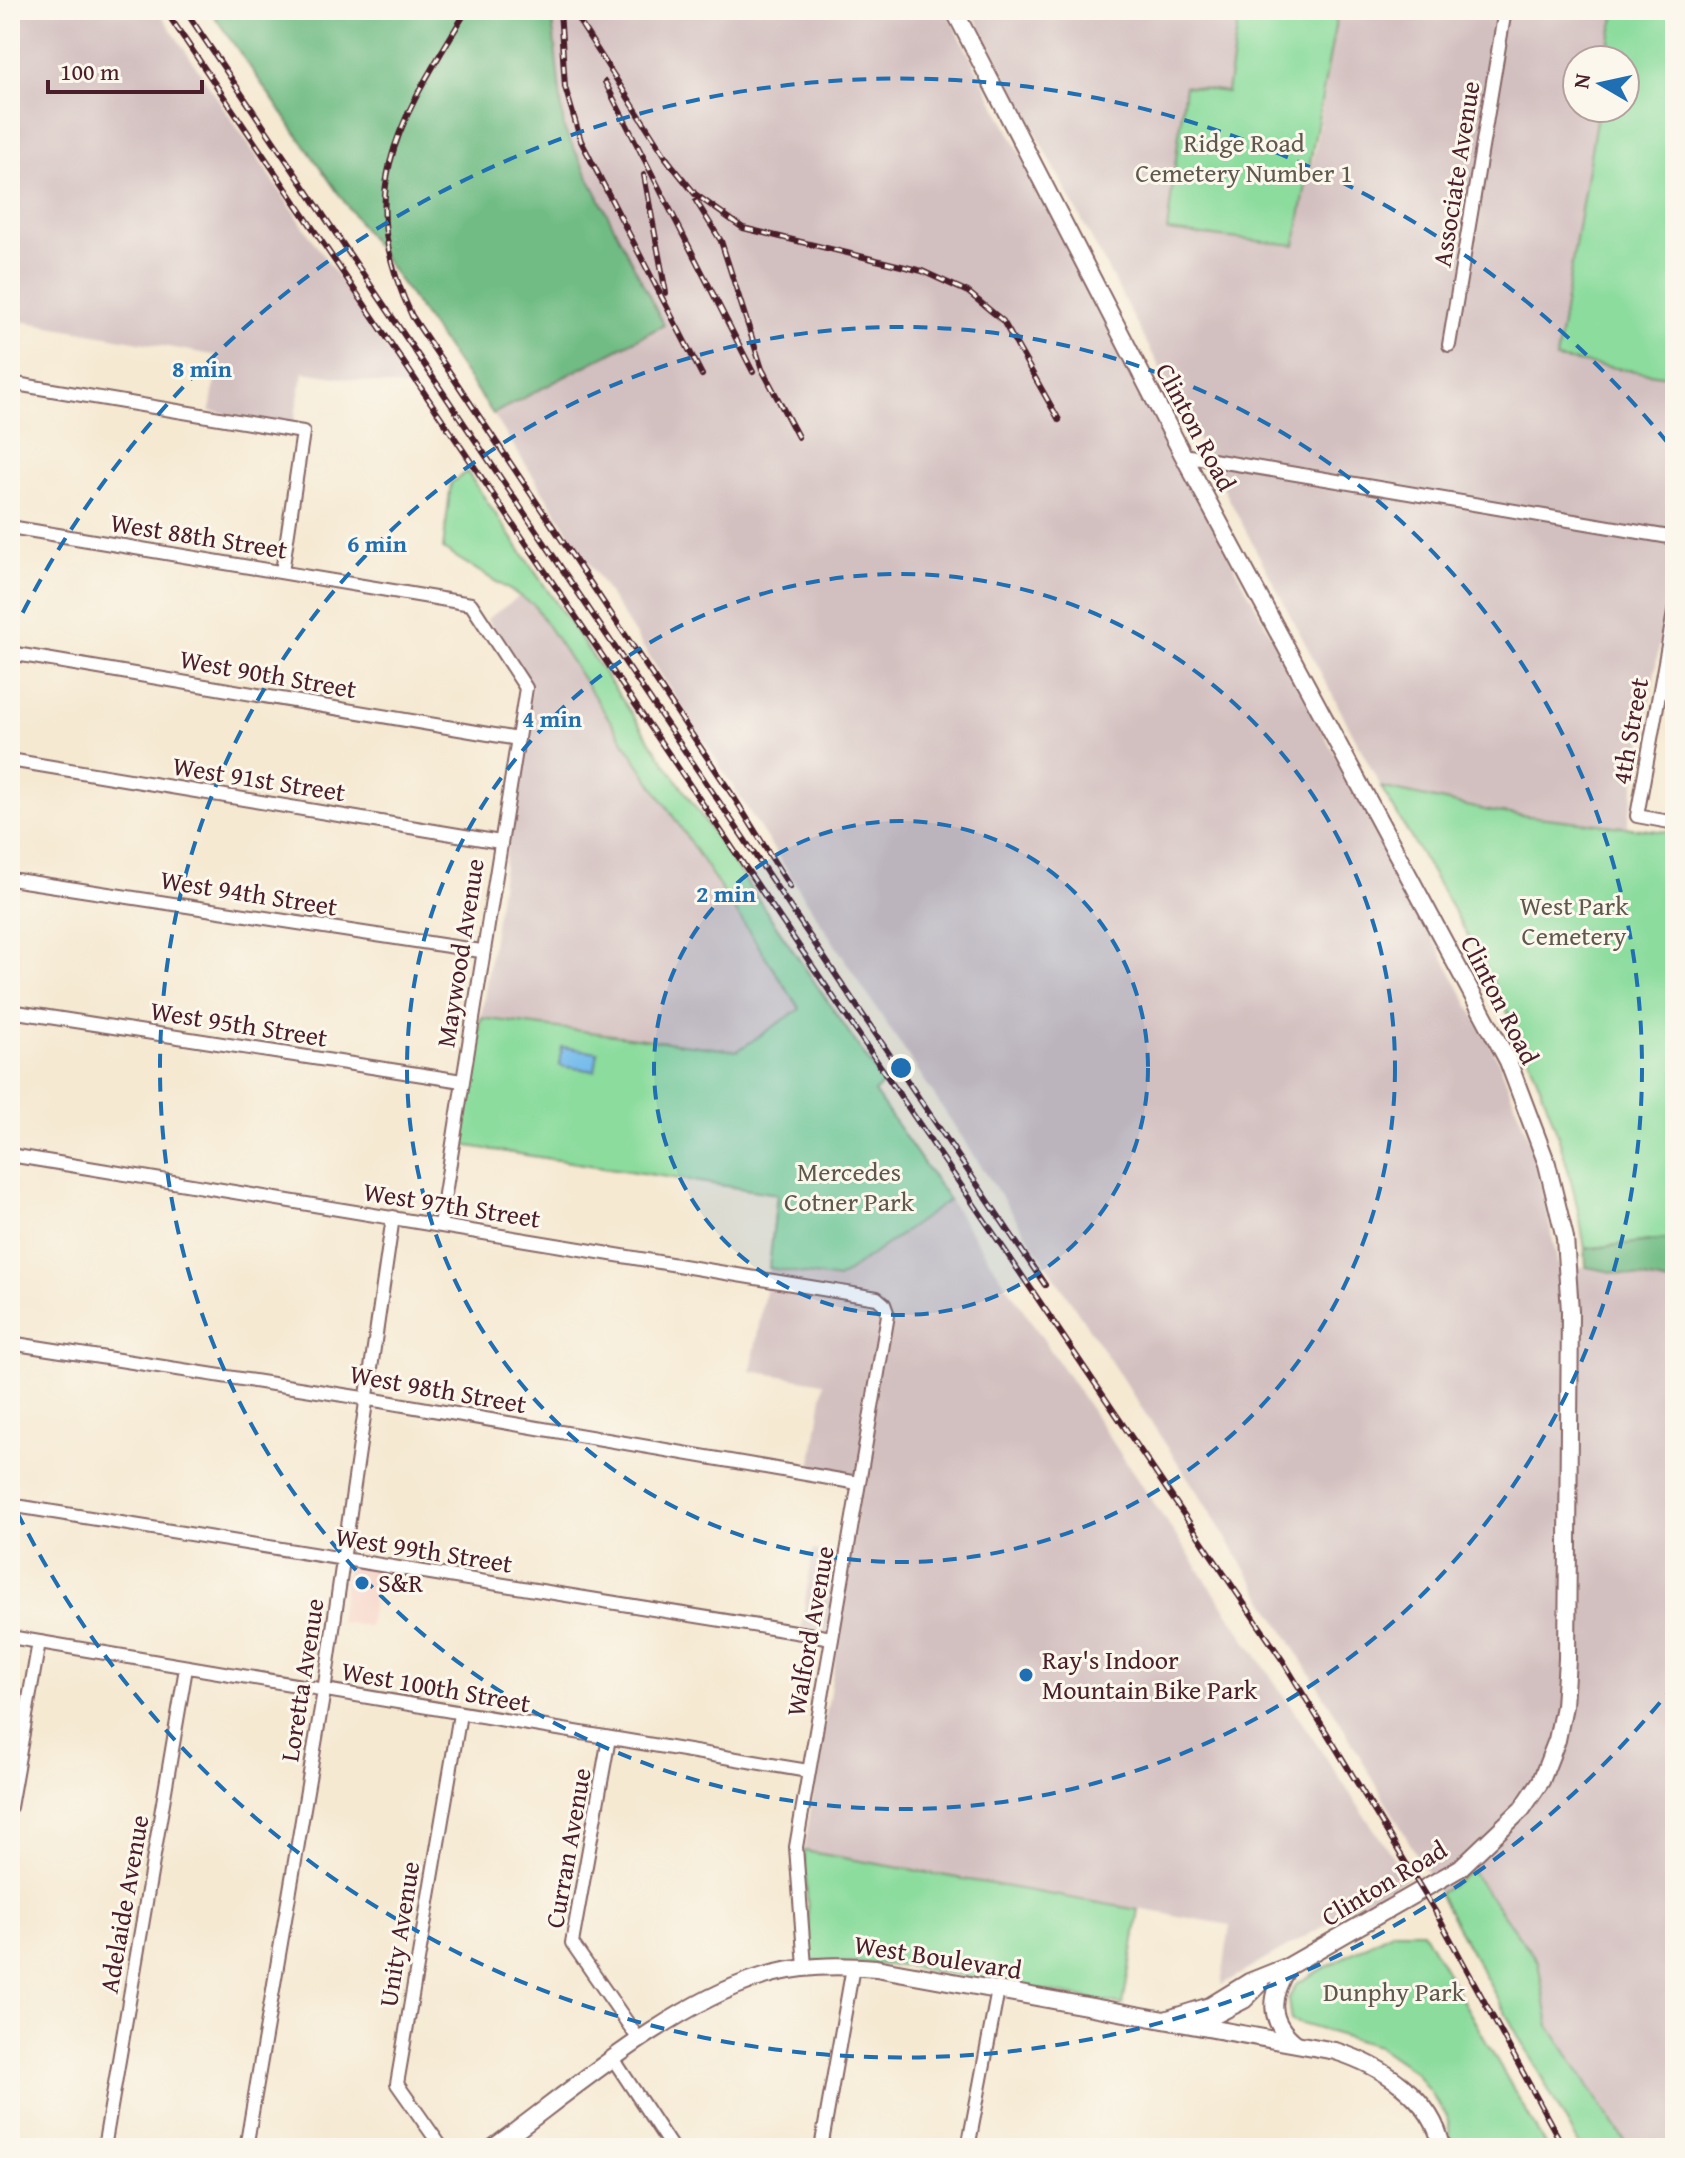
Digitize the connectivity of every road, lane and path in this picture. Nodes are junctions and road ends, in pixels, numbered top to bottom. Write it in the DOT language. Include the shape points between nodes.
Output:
graph roads {
  1 [pos="954,10"];
  2 [pos="1505,10"];
  3 [pos="1449,345"];
  4 [pos="10,383"];
  5 [pos="1183,455"];
  6 [pos="10,527"];
  7 [pos="1675,538"];
  8 [pos="282,572"];
  9 [pos="1675,607"];
  10 [pos="10,653"];
  11 [pos="526,688"];
  12 [pos="518,739"];
  13 [pos="10,760"];
  14 [pos="1675,823"];
  15 [pos="500,842"];
  16 [pos="10,879"];
  17 [pos="481,951"];
  18 [pos="10,1011"];
  19 [pos="462,1081"];
  20 [pos="10,1155"];
  21 [pos="393,1217"];
  22 [pos="440,1225"];
  23 [pos="884,1304"];
  24 [pos="10,1343"];
  25 [pos="369,1399"];
  26 [pos="858,1483"];
  27 [pos="10,1505"];
  28 [pos="344,1559"];
  29 [pos="10,1637"];
  30 [pos="832,1638"];
  31 [pos="39,1642"];
  32 [pos="186,1668"];
  33 [pos="324,1691"];
  34 [pos="460,1714"];
  35 [pos="609,1738"];
  36 [pos="808,1771"];
  37 [pos="10,1807"];
  38 [pos="1289,1966"];
  39 [pos="805,1967"];
  40 [pos="853,1967"];
  41 [pos="998,1990"];
  42 [pos="1212,2011"];
  43 [pos="1165,2020"];
  44 [pos="1195,2025"];
  45 [pos="640,2041"];
  46 [pos="1297,2044"];
  47 [pos="614,2060"];
  48 [pos="104,2148"];
  49 [pos="246,2148"];
  50 [pos="442,2148"];
  51 [pos="493,2148"];
  52 [pos="672,2148"];
  53 [pos="821,2148"];
  54 [pos="968,2148"];
  55 [pos="1442,2148"];
  1 -- 5 [label="street, Clinton Road"];
  2 -- 3 [label="street, Associate Avenue"];
  4 -- 8 [label="street" via="303,432"];
  5 -- 7 [label="street"];
  5 -- 38 [label="street, Clinton Road" via="1508,1061 1547,1164 1565,1238 1570,1311 1567,1670 1557,1740 1541,1781 1522,1809 1460,1868"];
  6 -- 8 [label="street, West 88th Street"];
  8 -- 11 [label="street, West 88th Street" via="471,604"];
  9 -- 14 [label="street, 4th Street" via="1637,816"];
  10 -- 12 [label="street, West 90th Street"];
  11 -- 12 [label="street, Maywood Avenue"];
  12 -- 15 [label="street, Maywood Avenue"];
  13 -- 15 [label="street, West 91st Street"];
  15 -- 17 [label="street, Maywood Avenue"];
  16 -- 17 [label="street, West 94th Street"];
  17 -- 19 [label="street, Maywood Avenue"];
  18 -- 19 [label="street, West 95th Street"];
  19 -- 22 [label="street, Maywood Avenue"];
  20 -- 21 [label="street, West 97th Street"];
  21 -- 22 [label="street, West 97th Street"];
  21 -- 25 [label="street, Loretta Avenue"];
  22 -- 23 [label="street, West 97th Street" via="877,1298"];
  23 -- 26 [label="street, Walford Avenue" via="888,1315"];
  24 -- 25 [label="street, West 98th Street"];
  25 -- 26 [label="street, West 98th Street"];
  25 -- 28 [label="street, Loretta Avenue"];
  26 -- 30 [label="street, Walford Avenue"];
  27 -- 28 [label="street, West 99th Street"];
  28 -- 30 [label="street, West 99th Street"];
  28 -- 33 [label="street, Loretta Avenue"];
  29 -- 31 [label="street, West 100th Street"];
  30 -- 36 [label="street, Walford Avenue"];
  31 -- 32 [label="street, West 100th Street"];
  31 -- 37 [label="street"];
  32 -- 33 [label="street, West 100th Street"];
  32 -- 48 [label="street, Adelaide Avenue"];
  33 -- 34 [label="street, West 100th Street"];
  33 -- 49 [label="street, Loretta Avenue"];
  34 -- 35 [label="street, West 100th Street"];
  34 -- 50 [label="street, Unity Avenue" via="397,2084"];
  35 -- 36 [label="street, West 100th Street"];
  35 -- 45 [label="street, Curran Avenue" via="572,1943"];
  36 -- 39 [label="street, Walford Avenue" via="796,1847"];
  38 -- 42 [label="street, Clinton Road" via="1269,1975 1244,2000"];
  38 -- 46 [label="street" via="1273,2004 1277,2024"];
  39 -- 40 [label="street, West Boulevard"];
  39 -- 45 [label="street, West Boulevard" via="719,1993"];
  40 -- 41 [label="street, West Boulevard"];
  40 -- 53 [label="street"];
  41 -- 43 [label="street, West Boulevard"];
  41 -- 54 [label="street"];
  42 -- 43 [label="street, Clinton Road"];
  42 -- 44 [label="street, Clinton Road"];
  43 -- 44 [label="street, West Boulevard"];
  44 -- 46 [label="street, West Boulevard"];
  45 -- 47 [label="street, West Boulevard"];
  46 -- 55 [label="street, West Boulevard" via="1374,2065 1420,2105"];
  47 -- 51 [label="street, West Boulevard"];
  47 -- 52 [label="street"];
}
